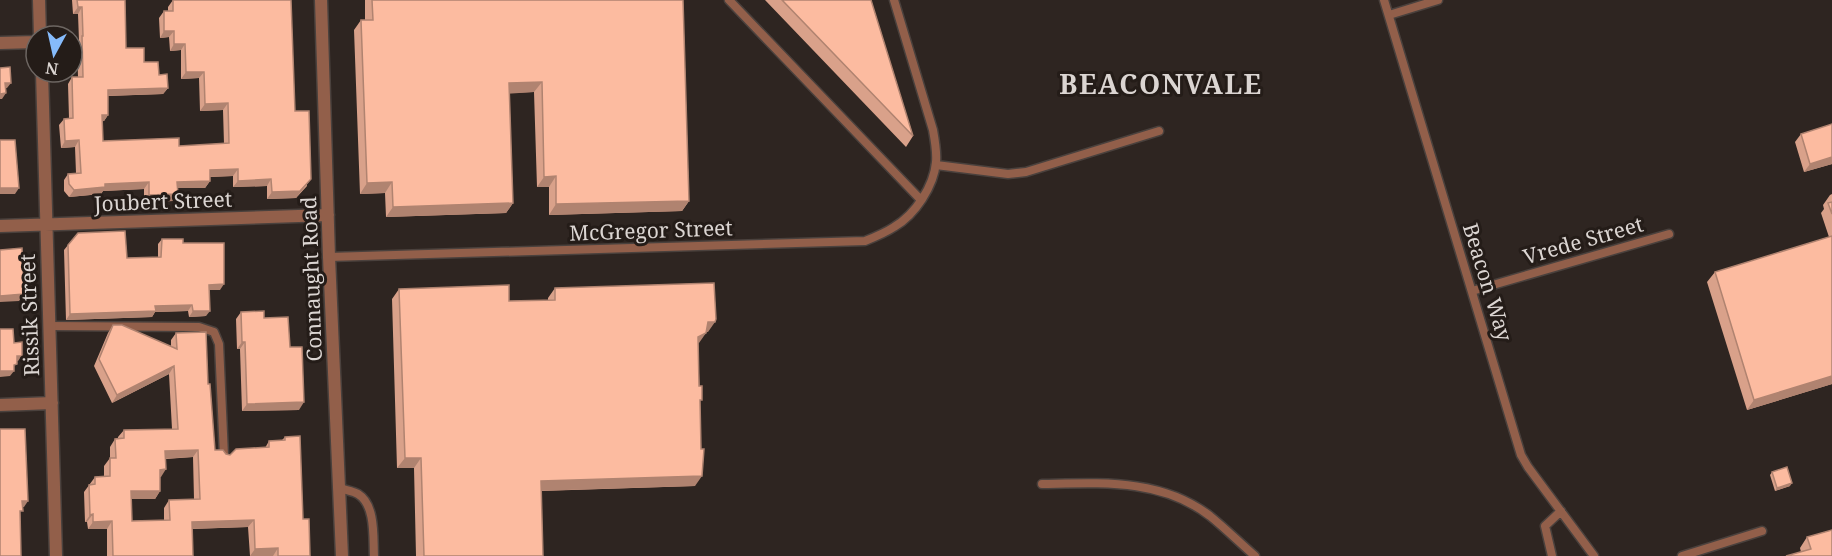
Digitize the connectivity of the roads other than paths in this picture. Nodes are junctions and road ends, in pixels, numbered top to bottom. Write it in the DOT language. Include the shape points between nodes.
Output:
graph roads {
  1 [pos="39,0"];
  2 [pos="321,0"];
  3 [pos="729,0"];
  4 [pos="894,0"];
  5 [pos="1384,0"];
  6 [pos="1438,0"];
  7 [pos="1389,15"];
  8 [pos="40,24"];
  9 [pos="24,42"];
  10 [pos="0,43"];
  11 [pos="42,84"];
  12 [pos="1159,131"];
  13 [pos="936,165"];
  14 [pos="921,200"];
  15 [pos="328,215"];
  16 [pos="46,224"];
  17 [pos="0,225"];
  18 [pos="1669,234"];
  19 [pos="329,257"];
  20 [pos="1472,291"];
  21 [pos="49,326"];
  22 [pos="52,403"];
  23 [pos="0,405"];
  24 [pos="225,456"];
  25 [pos="1042,484"];
  26 [pos="340,488"];
  27 [pos="1561,511"];
  28 [pos="1762,531"];
  29 [pos="56,556"];
  30 [pos="342,556"];
  31 [pos="374,556"];
  32 [pos="1255,556"];
  33 [pos="1552,556"];
  34 [pos="1594,556"];
  35 [pos="1682,556"];
  1 -- 8 [label="street"];
  2 -- 15 [label="street, Connaught Road"];
  3 -- 14 [label="lane"];
  4 -- 13 [label="lane" via="933,130"];
  5 -- 7 [label="lane, Beacon Way"];
  6 -- 7 [label="lane"];
  7 -- 20 [label="lane, Beacon Way"];
  9 -- 10 [label="street"];
  11 -- 16 [label="street, Rissik Street"];
  12 -- 13 [label="lane" via="1026,172 1008,174"];
  13 -- 14 [label="lane, McGregor Street"];
  14 -- 19 [label="lane, McGregor Street" via="896,227 865,241"];
  15 -- 16 [label="street, Joubert Street"];
  15 -- 19 [label="street, Connaught Road"];
  16 -- 17 [label="street, Joubert Street"];
  16 -- 21 [label="street, Rissik Street"];
  18 -- 20 [label="lane, Vrede Street"];
  19 -- 26 [label="street, Connaught Road"];
  20 -- 27 [label="lane, Beacon Way" via="1521,455"];
  21 -- 22 [label="street, Rissik Street"];
  21 -- 24 [label="lane" via="210,329 219,344"];
  22 -- 23 [label="street"];
  22 -- 29 [label="street, Rissik Street"];
  25 -- 32 [label="lane" via="1119,483 1176,496 1209,515"];
  26 -- 30 [label="street, Connaught Road"];
  26 -- 31 [label="lane" via="365,500"];
  27 -- 33 [label="lane" via="1545,526"];
  27 -- 34 [label="lane, Beacon Way"];
  28 -- 35 [label="lane"];
}
